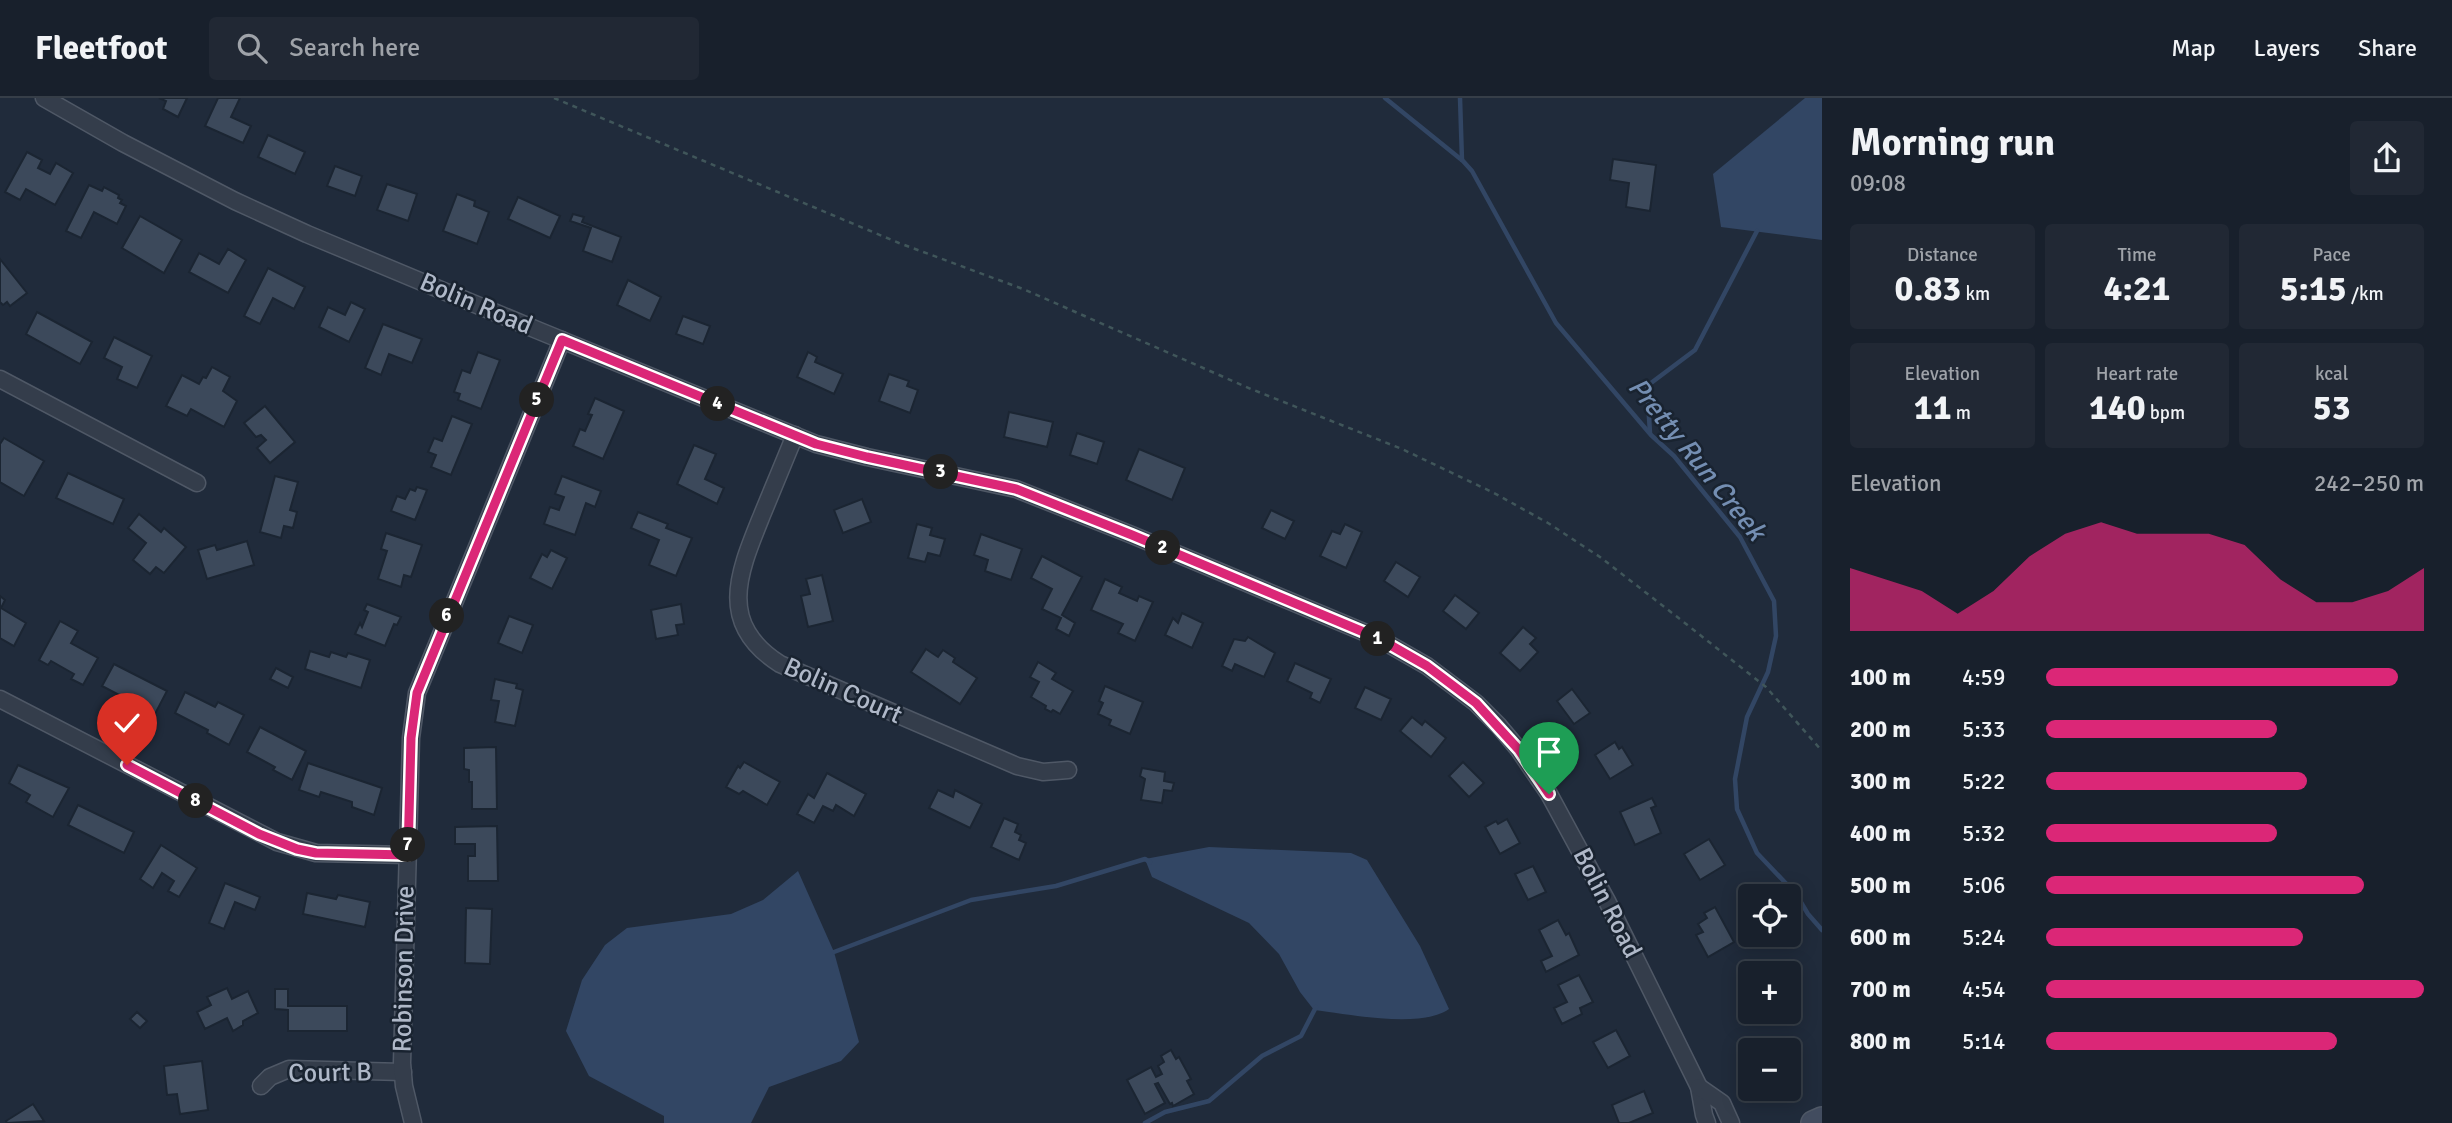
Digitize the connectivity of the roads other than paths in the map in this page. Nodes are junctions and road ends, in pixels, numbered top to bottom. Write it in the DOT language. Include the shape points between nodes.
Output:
graph roads {
  1 [pos="44,98"];
  2 [pos="562,340"];
  3 [pos="0,379"];
  4 [pos="795,435"];
  5 [pos="197,484"];
  6 [pos="0,699"];
  7 [pos="1068,770"];
  8 [pos="408,855"];
  9 [pos="403,1072"];
  10 [pos="261,1086"];
  11 [pos="1699,1087"];
  12 [pos="1822,1119"];
  13 [pos="413,1123"];
  14 [pos="1707,1123"];
  15 [pos="1731,1123"];
  16 [pos="1813,1123"];
  1 -- 2 [label="street, Bolin Road" via="181,174 295,229"];
  2 -- 4 [label="street, Bolin Road"];
  2 -- 8 [label="street, Robinson Drive" via="417,693"];
  3 -- 5 [label="street"];
  4 -- 7 [label="street, Bolin Court" via="739,573 741,616 759,649 779,664 1017,766 1044,772"];
  4 -- 11 [label="street, Bolin Road" via="867,457 1016,489 1378,638 1452,683 1499,726 1549,794"];
  6 -- 8 [label="street" via="277,842 316,853"];
  8 -- 9 [label="street, Robinson Drive"];
  9 -- 10 [label="street, Court B" via="289,1069"];
  9 -- 13 [label="street, Robinson Drive"];
  11 -- 14 [label="street, Bolin Road"];
  11 -- 15 [label="street, Bolin Road" via="1722,1103"];
  12 -- 16 [label="main road"];
}
